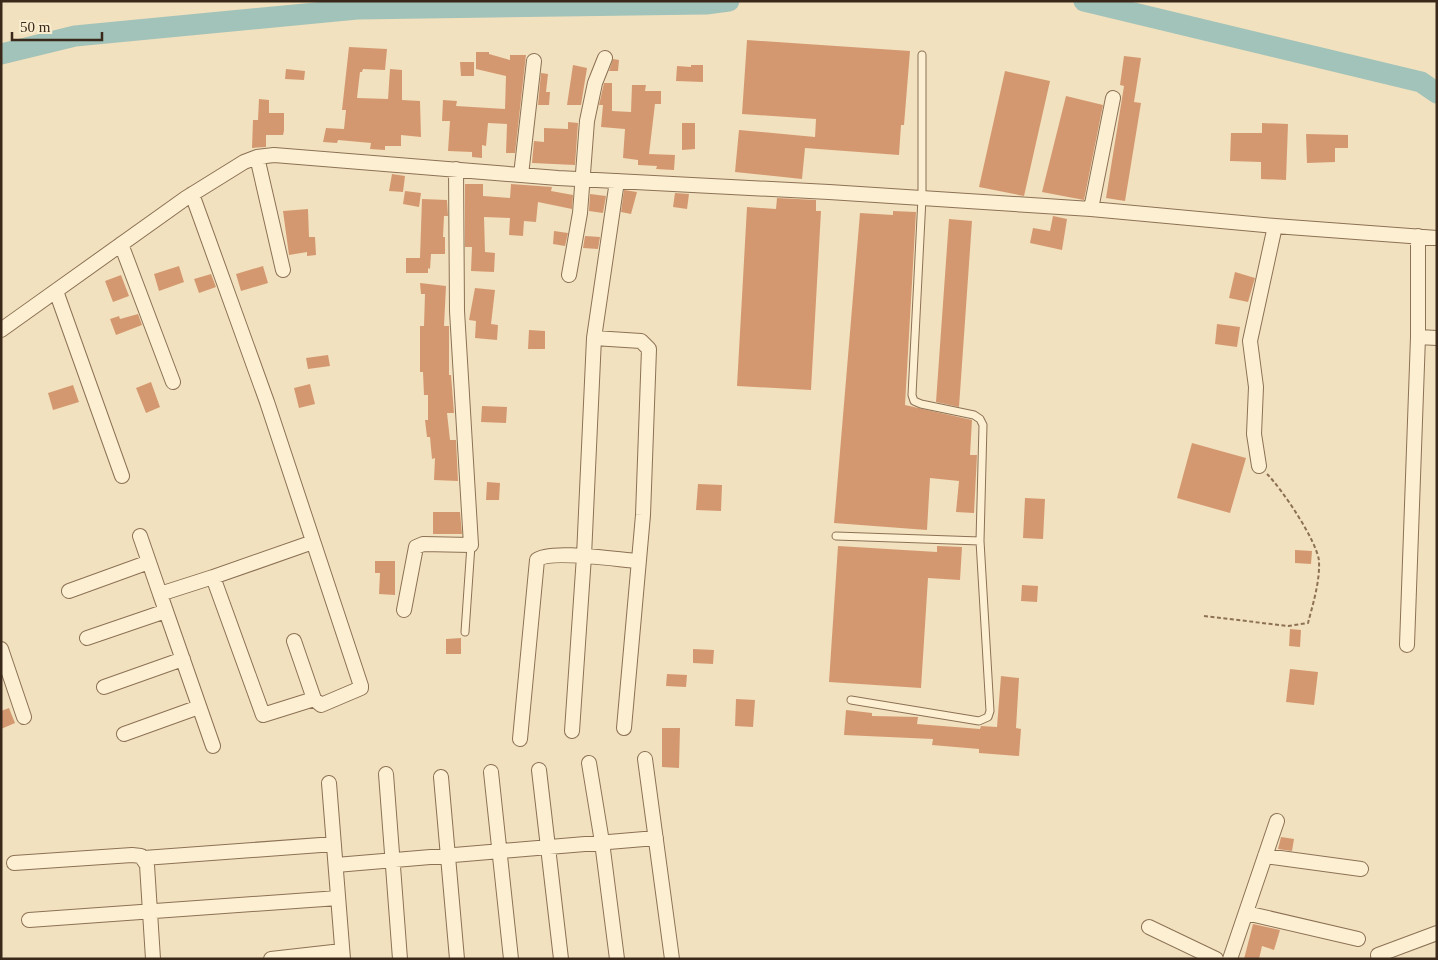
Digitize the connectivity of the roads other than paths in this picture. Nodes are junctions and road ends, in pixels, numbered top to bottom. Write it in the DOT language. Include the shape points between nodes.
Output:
graph roads {
  1 [pos="922,55"];
  2 [pos="605,58"];
  3 [pos="534,62"];
  4 [pos="1113,98"];
  5 [pos="257,156"];
  6 [pos="456,169"];
  7 [pos="521,175"];
  8 [pos="583,179"];
  9 [pos="617,181"];
  10 [pos="192,194"];
  11 [pos="922,198"];
  12 [pos="1091,209"];
  13 [pos="1275,226"];
  14 [pos="1418,236"];
  15 [pos="1437,238"];
  16 [pos="121,244"];
  17 [pos="283,270"];
  18 [pos="569,275"];
  19 [pos="56,290"];
  20 [pos="1,330"];
  21 [pos="1418,337"];
  22 [pos="594,338"];
  23 [pos="1437,338"];
  24 [pos="173,382"];
  25 [pos="1258,466"];
  26 [pos="122,476"];
  27 [pos="140,536"];
  28 [pos="836,536"];
  29 [pos="313,542"];
  30 [pos="980,542"];
  31 [pos="470,545"];
  32 [pos="584,556"];
  33 [pos="149,562"];
  34 [pos="638,562"];
  35 [pos="213,576"];
  36 [pos="69,592"];
  37 [pos="160,594"];
  38 [pos="404,610"];
  39 [pos="166,611"];
  40 [pos="465,632"];
  41 [pos="87,638"];
  42 [pos="294,640"];
  43 [pos="1407,645"];
  44 [pos="1,650"];
  45 [pos="183,659"];
  46 [pos="104,687"];
  47 [pos="314,699"];
  48 [pos="851,700"];
  49 [pos="199,707"];
  50 [pos="24,717"];
  51 [pos="624,728"];
  52 [pos="572,731"];
  53 [pos="124,734"];
  54 [pos="520,739"];
  55 [pos="213,746"];
  56 [pos="645,759"];
  57 [pos="589,763"];
  58 [pos="539,770"];
  59 [pos="491,772"];
  60 [pos="386,774"];
  61 [pos="441,777"];
  62 [pos="330,783"];
  63 [pos="1277,821"];
  64 [pos="656,838"];
  65 [pos="602,842"];
  66 [pos="334,844"];
  67 [pos="548,847"];
  68 [pos="500,851"];
  69 [pos="448,856"];
  70 [pos="1265,856"];
  71 [pos="144,858"];
  72 [pos="391,860"];
  73 [pos="14,863"];
  74 [pos="336,865"];
  75 [pos="1361,869"];
  76 [pos="338,898"];
  77 [pos="150,912"];
  78 [pos="1246,913"];
  79 [pos="29,920"];
  80 [pos="1149,927"];
  81 [pos="1437,933"];
  82 [pos="1358,939"];
  83 [pos="342,955"];
  84 [pos="1378,955"];
  85 [pos="153,959"];
  86 [pos="271,959"];
  87 [pos="400,959"];
  88 [pos="457,959"];
  89 [pos="511,959"];
  90 [pos="561,959"];
  91 [pos="617,959"];
  92 [pos="672,959"];
  93 [pos="1216,959"];
  94 [pos="1230,959"];
  1 -- 11 [label="lane"];
  2 -- 8 [label="street" via="591,98"];
  3 -- 7 [label="street"];
  4 -- 12 [label="street"];
  5 -- 6 [label="street"];
  5 -- 10 [label="street"];
  5 -- 17 [label="street"];
  6 -- 7 [label="street"];
  6 -- 31 [label="street" via="457,311"];
  7 -- 8 [label="street"];
  8 -- 9 [label="street"];
  8 -- 18 [label="street"];
  9 -- 11 [label="street"];
  9 -- 22 [label="street"];
  10 -- 16 [label="street"];
  10 -- 29 [label="street" via="267,402"];
  11 -- 12 [label="street"];
  11 -- 30 [label="lane" via="912,395 914,401 921,404 974,416 983,425"];
  12 -- 13 [label="street"];
  13 -- 14 [label="street"];
  13 -- 25 [label="street" via="1250,341 1256,387 1254,434"];
  14 -- 15 [label="street"];
  14 -- 21 [label="street"];
  16 -- 19 [label="street"];
  16 -- 24 [label="street"];
  19 -- 20 [label="street"];
  19 -- 26 [label="street"];
  21 -- 23 [label="street"];
  21 -- 43 [label="street"];
  22 -- 32 [label="street"];
  22 -- 34 [label="street" via="642,341 649,349"];
  27 -- 33 [label="street"];
  28 -- 30 [label="lane"];
  29 -- 35 [label="street"];
  29 -- 47 [label="street" via="362,686 321,705"];
  30 -- 48 [label="lane" via="988,717 979,721"];
  31 -- 38 [label="street" via="423,544 416,547"];
  31 -- 40 [label="lane"];
  32 -- 34 [label="street"];
  32 -- 52 [label="street"];
  32 -- 54 [label="street" via="541,557 535,565"];
  33 -- 36 [label="street"];
  33 -- 37 [label="street"];
  34 -- 51 [label="street"];
  35 -- 37 [label="street"];
  35 -- 47 [label="street" via="262,715"];
  37 -- 39 [label="street"];
  39 -- 41 [label="street"];
  39 -- 45 [label="street"];
  42 -- 47 [label="street"];
  44 -- 50 [label="street"];
  45 -- 46 [label="street"];
  45 -- 49 [label="street"];
  49 -- 53 [label="street"];
  49 -- 55 [label="street"];
  56 -- 64 [label="street"];
  57 -- 65 [label="street"];
  58 -- 67 [label="street"];
  59 -- 68 [label="street"];
  60 -- 72 [label="street"];
  61 -- 69 [label="street"];
  62 -- 66 [label="street"];
  63 -- 70 [label="street"];
  64 -- 65 [label="street"];
  64 -- 92 [label="street"];
  65 -- 67 [label="street"];
  65 -- 91 [label="street"];
  66 -- 71 [label="street"];
  66 -- 74 [label="street"];
  67 -- 68 [label="street"];
  67 -- 90 [label="street"];
  68 -- 69 [label="street"];
  68 -- 89 [label="street"];
  69 -- 72 [label="street"];
  69 -- 88 [label="street"];
  70 -- 75 [label="street"];
  70 -- 78 [label="street"];
  71 -- 73 [label="street" via="132,855"];
  71 -- 77 [label="street"];
  72 -- 74 [label="street"];
  72 -- 87 [label="street"];
  74 -- 76 [label="street"];
  76 -- 77 [label="street"];
  76 -- 83 [label="street"];
  77 -- 79 [label="street"];
  77 -- 85 [label="street"];
  78 -- 82 [label="street"];
  78 -- 94 [label="street"];
  80 -- 93 [label="street"];
  81 -- 84 [label="street"];
  83 -- 86 [label="street"];
}
